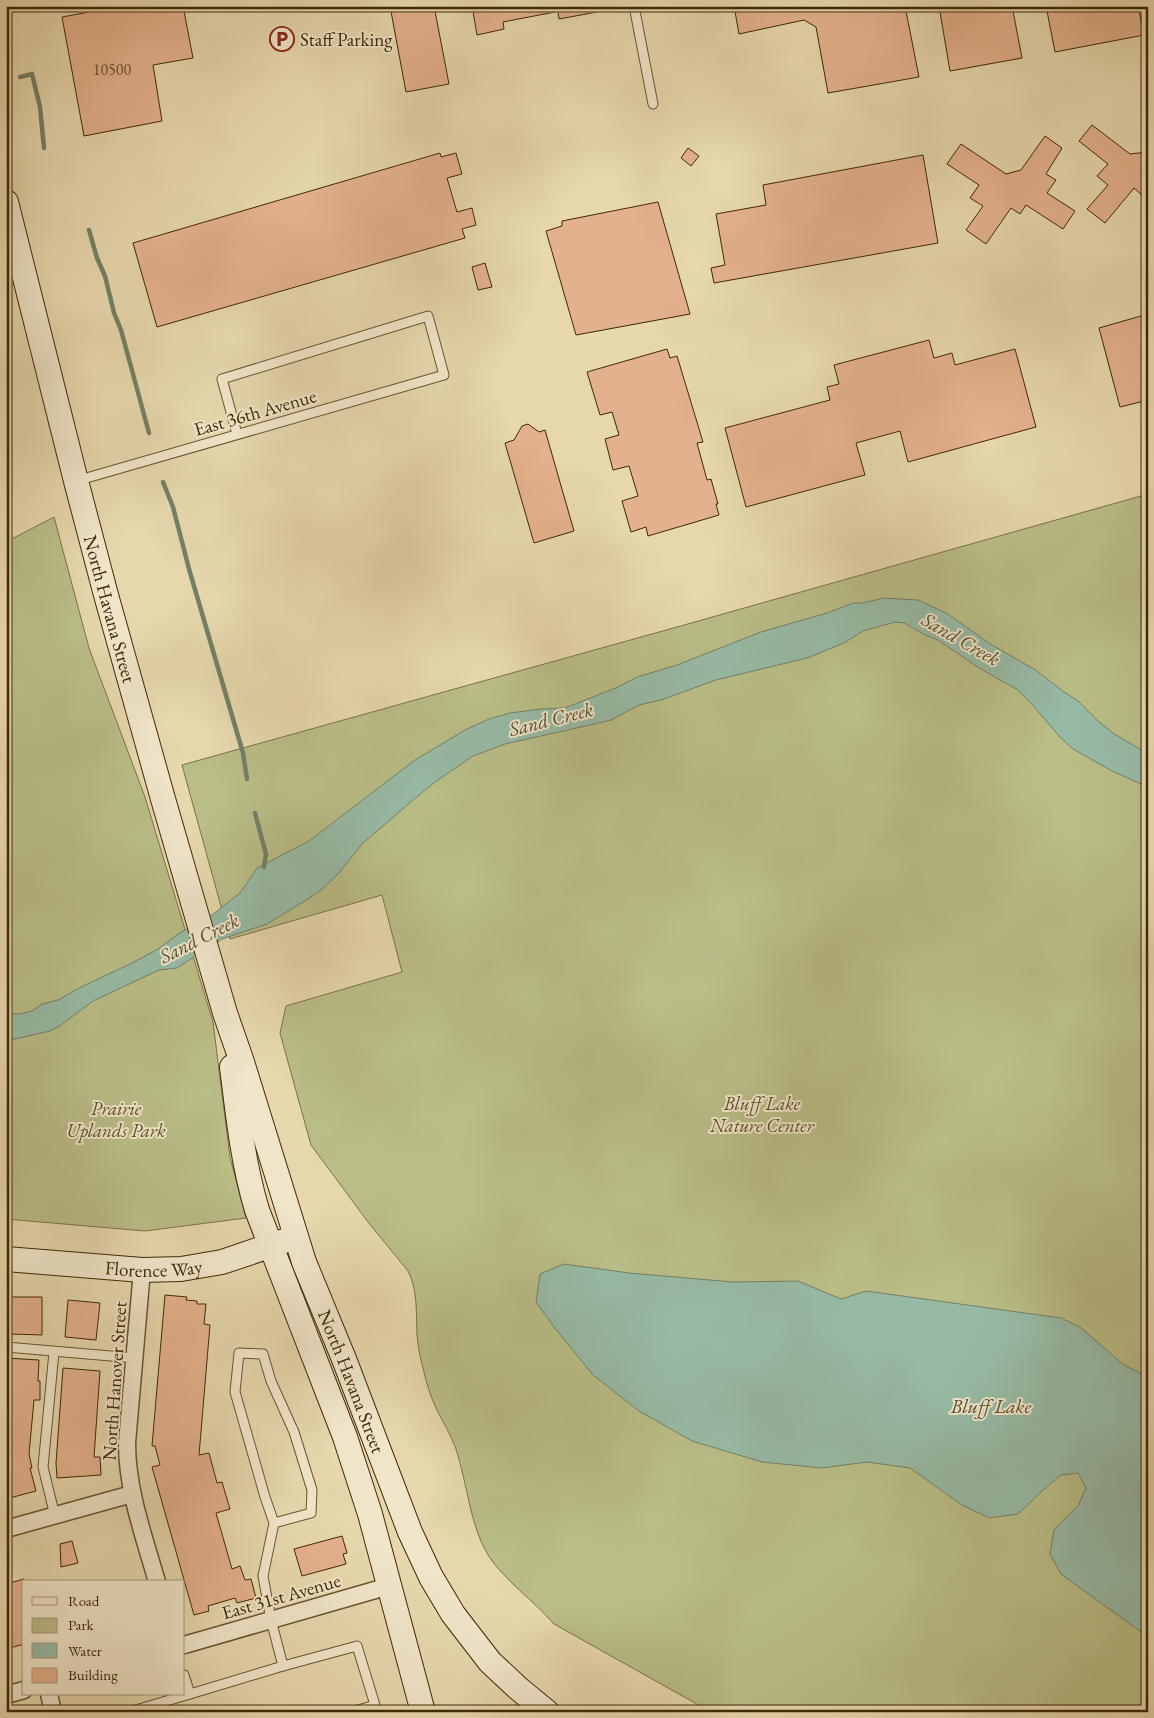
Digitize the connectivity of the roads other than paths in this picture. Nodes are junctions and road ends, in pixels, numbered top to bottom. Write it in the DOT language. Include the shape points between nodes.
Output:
graph roads {
  1 [pos="634,6"];
  2 [pos="652,104"];
  3 [pos="6,202"];
  4 [pos="237,434"];
  5 [pos="76,481"];
  6 [pos="225,1013"];
  7 [pos="296,1236"];
  8 [pos="272,1246"];
  9 [pos="6,1259"];
  10 [pos="142,1270"];
  11 [pos="6,1347"];
  12 [pos="54,1352"];
  13 [pos="134,1358"];
  14 [pos="132,1494"];
  15 [pos="55,1516"];
  16 [pos="274,1523"];
  17 [pos="6,1529"];
  18 [pos="156,1580"];
  19 [pos="389,1586"];
  20 [pos="271,1620"];
  21 [pos="185,1645"];
  22 [pos="283,1666"];
  23 [pos="185,1678"];
  24 [pos="22,1691"];
  25 [pos="190,1694"];
  26 [pos="6,1695"];
  27 [pos="185,1695"];
  28 [pos="49,1696"];
  29 [pos="183,1696"];
  30 [pos="53,1712"];
  31 [pos="128,1712"];
  32 [pos="352,1712"];
  33 [pos="423,1712"];
  34 [pos="547,1712"];
  1 -- 2 [label="lane"];
  3 -- 5 [label="main road, North Havana Street"];
  4 -- 4 [label="lane, East 36th Avenue" via="444,375 428,316 222,379"];
  4 -- 5 [label="lane, East 36th Avenue"];
  5 -- 6 [label="main road, North Havana Street"];
  6 -- 7 [label="main road, North Havana Street"];
  6 -- 8 [label="main road, North Havana Street" via="246,1166 257,1210"];
  7 -- 8 [label="main road, Florence Way"];
  7 -- 34 [label="main road, North Havana Street" via="386,1472 431,1577 453,1614 490,1662"];
  8 -- 10 [label="main road, Florence Way" via="222,1262"];
  8 -- 19 [label="main road, North Havana Street" via="345,1437"];
  9 -- 10 [label="main road, Florence Way"];
  10 -- 13 [label="street, North Hanover Street"];
  11 -- 12 [label="lane"];
  12 -- 13 [label="lane"];
  12 -- 15 [label="lane" via="43,1467"];
  13 -- 14 [label="street, North Hanover Street" via="127,1443"];
  14 -- 15 [label="street"];
  14 -- 18 [label="street, North Hanover Street"];
  15 -- 17 [label="street"];
  16 -- 16 [label="lane" via="235,1392 238,1353 263,1354 271,1381 294,1432 312,1490 311,1513"];
  16 -- 20 [label="lane" via="263,1576"];
  19 -- 20 [label="street, East 31st Avenue"];
  19 -- 33 [label="main road, North Havana Street"];
  20 -- 21 [label="street, East 31st Avenue"];
  20 -- 22 [label="lane"];
  22 -- 25 [label="lane"];
  22 -- 32 [label="lane" via="357,1646 375,1705"];
  23 -- 25 [label="lane"];
  24 -- 26 [label="street"];
  25 -- 27 [label="lane"];
  28 -- 30 [label="street"];
  29 -- 31 [label="lane"];
}
